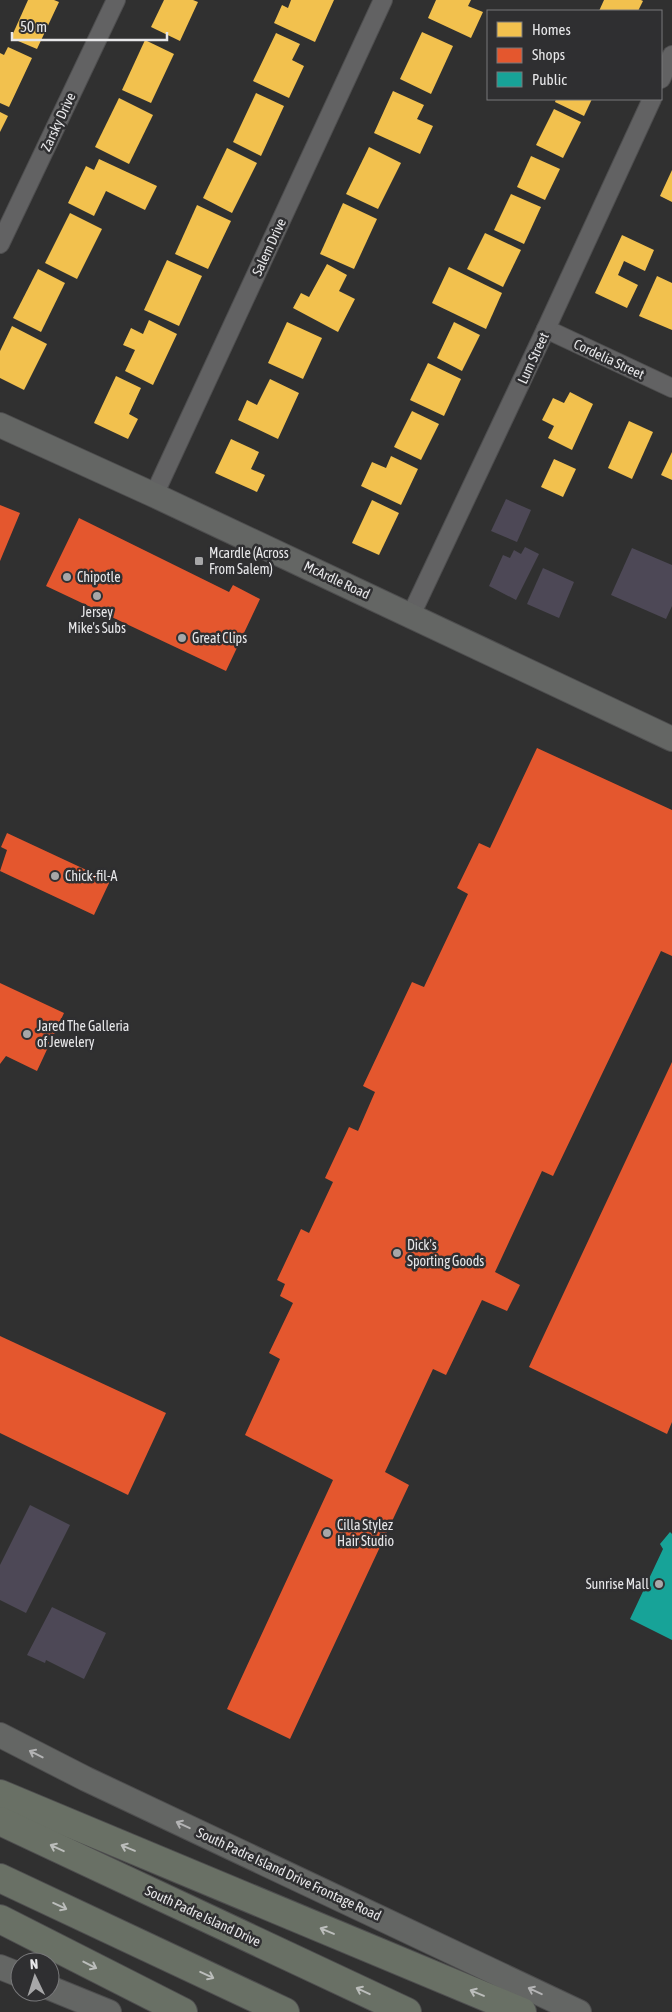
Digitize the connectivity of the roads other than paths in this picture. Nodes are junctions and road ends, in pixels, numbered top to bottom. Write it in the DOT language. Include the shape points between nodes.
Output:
graph roads {
  1 [pos="116,0"];
  2 [pos="384,0"];
  3 [pos="672,55"];
  4 [pos="662,78"];
  5 [pos="652,100"];
  6 [pos="0,244"];
  7 [pos="546,329"];
  8 [pos="672,388"];
  9 [pos="0,425"];
  10 [pos="154,495"];
  11 [pos="411,615"];
  12 [pos="672,739"];
  13 [pos="0,1735"];
  14 [pos="0,1794"];
  15 [pos="0,1821"];
  16 [pos="0,1878"];
  17 [pos="0,1919"];
  18 [pos="60,1992"];
  19 [pos="109,2012"];
  20 [pos="183,2012"];
  21 [pos="285,2012"];
  22 [pos="407,2012"];
  23 [pos="522,2012"];
  24 [pos="579,2012"];
  1 -- 6 [label="street, Zarsky Drive"];
  2 -- 10 [label="street, Salem Drive"];
  3 -- 4 [label="street"];
  5 -- 7 [label="street, Lum Street"];
  7 -- 8 [label="street, Cordelia Street"];
  7 -- 11 [label="street, Lum Street"];
  9 -- 10 [label="main road, McArdle Road"];
  10 -- 11 [label="main road, McArdle Road"];
  11 -- 12 [label="main road, McArdle Road"];
  24 -- 13 [label="main road, South Padre Island Drive Frontage Road, one-way" via="86,1779"];
  23 -- 14 [label="highway, one-way"];
  22 -- 15 [label="highway, South Padre Island Drive, one-way"];
  16 -- 21 [label="highway, one-way"];
  17 -- 20 [label="highway, one-way"];
  18 -- 19 [label="main road"];
}
